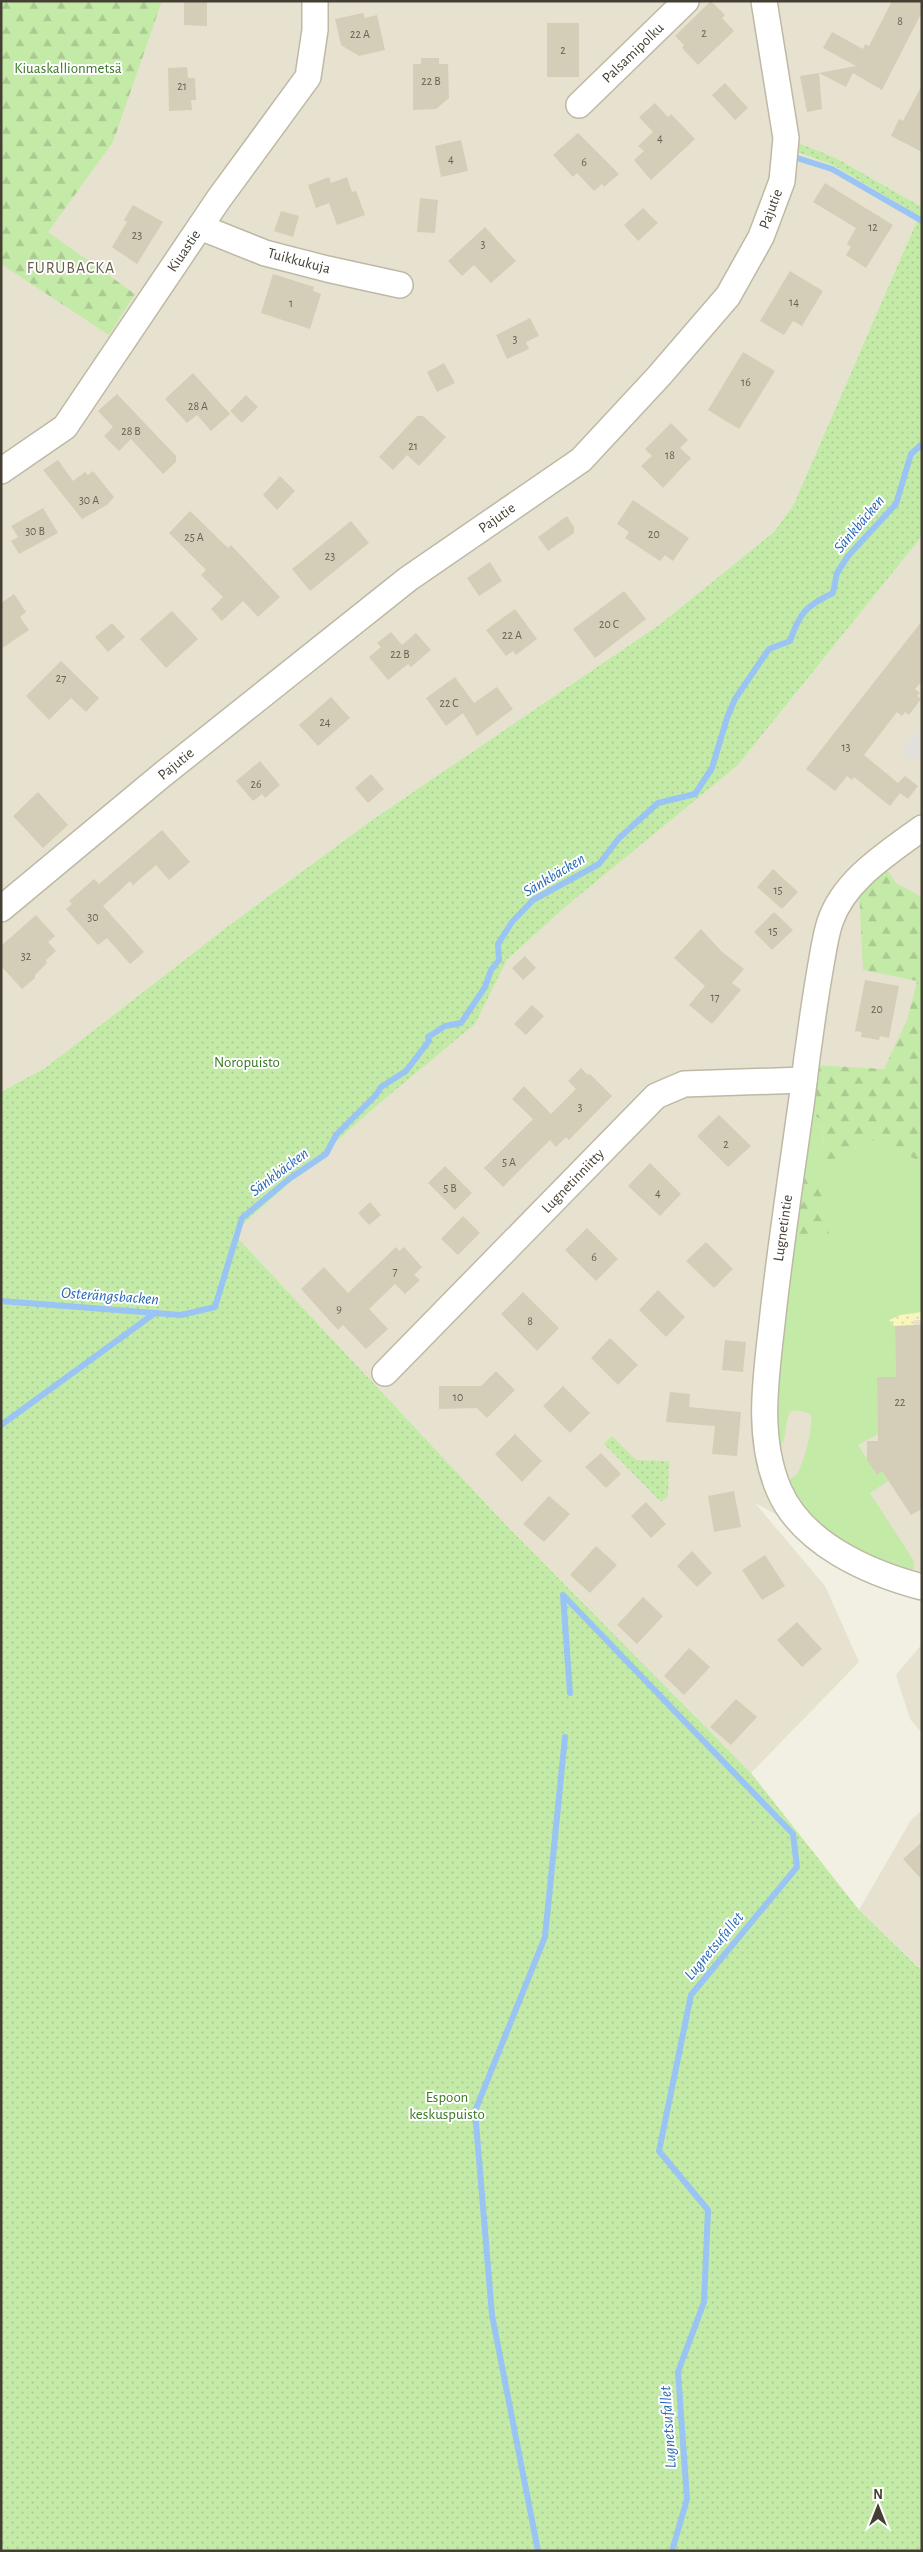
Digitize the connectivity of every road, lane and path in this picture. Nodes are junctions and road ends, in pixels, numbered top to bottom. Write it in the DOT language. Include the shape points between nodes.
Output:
graph roads {
  1 [pos="315,1"];
  2 [pos="686,1"];
  3 [pos="764,1"];
  4 [pos="579,105"];
  5 [pos="200,227"];
  6 [pos="400,285"];
  7 [pos="1,471"];
  8 [pos="922,828"];
  9 [pos="1,908"];
  10 [pos="804,1080"];
  11 [pos="385,1373"];
  12 [pos="922,1587"];
  1 -- 5 [label="street, Kiuastie" via="315,30 308,77"];
  2 -- 4 [label="street, Palsamipolku"];
  3 -- 9 [label="street, Pajutie" via="786,138 782,181 761,237 728,296 656,381 581,460 408,579"];
  5 -- 6 [label="street, Tuikkukuja" via="266,253"];
  5 -- 7 [label="street, Kiuastie" via="64,427"];
  8 -- 10 [label="street, Lugnetintie" via="872,864 842,899 830,921"];
  10 -- 11 [label="street, Lugnetinniitty" via="684,1084 656,1096"];
  10 -- 12 [label="street, Lugnetintie" via="765,1393 765,1434 770,1464 787,1505 810,1531 846,1557 894,1579"];
}
